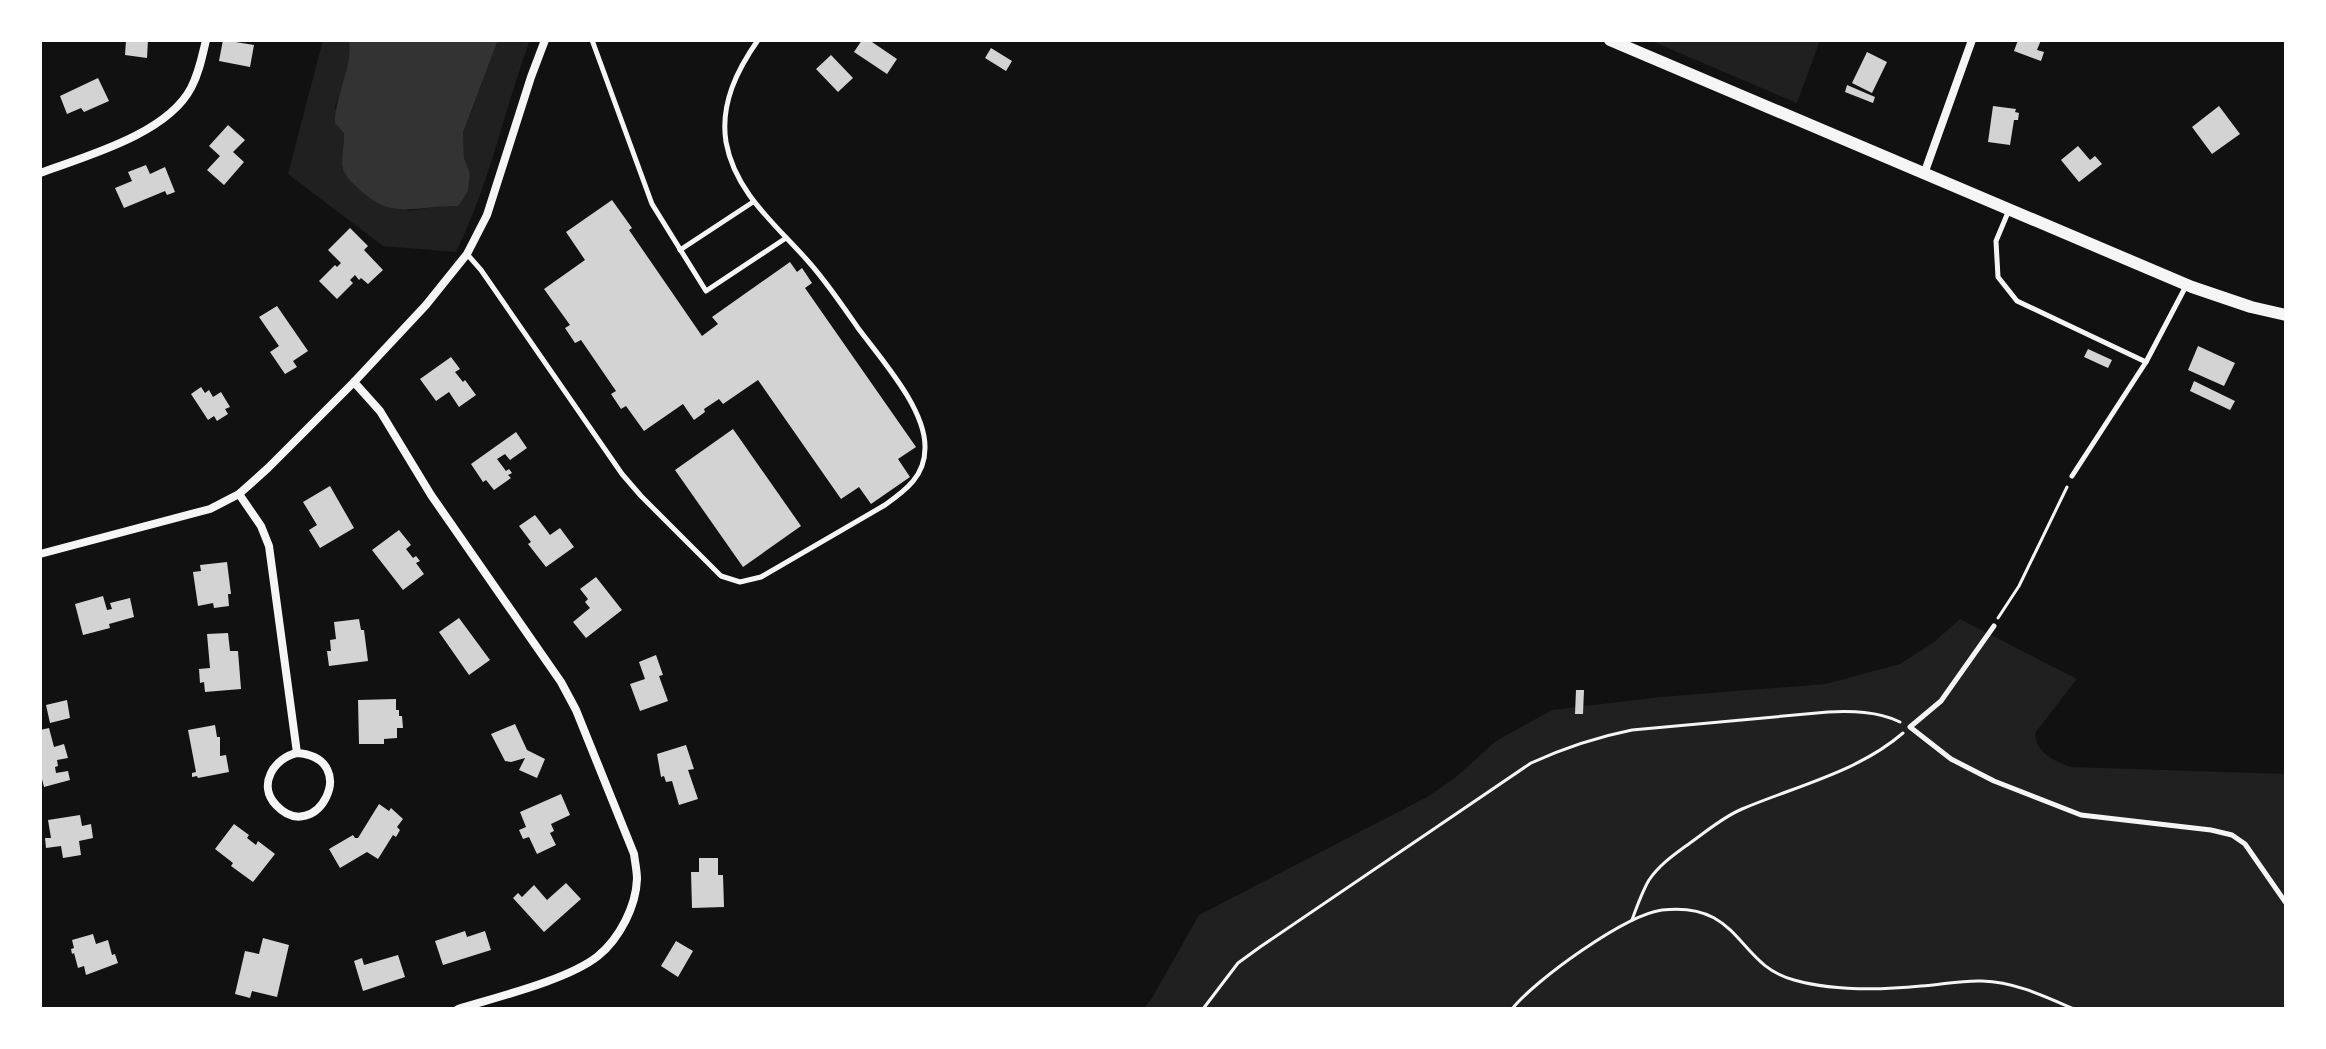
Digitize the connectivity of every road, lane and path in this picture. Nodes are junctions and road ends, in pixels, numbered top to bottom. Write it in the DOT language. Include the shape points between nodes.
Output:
graph roads {
  1 [pos="206,40"];
  2 [pos="545,40"];
  3 [pos="592,40"];
  4 [pos="758,40"];
  5 [pos="1610,40"];
  6 [pos="1972,40"];
  7 [pos="40,173"];
  8 [pos="1924,174"];
  9 [pos="753,202"];
  10 [pos="2009,210"];
  11 [pos="786,238"];
  12 [pos="680,250"];
  13 [pos="467,254"];
  14 [pos="2187,285"];
  15 [pos="2286,315"];
  16 [pos="2146,362"];
  17 [pos="354,382"];
  18 [pos="2072,476"];
  19 [pos="239,494"];
  20 [pos="40,554"];
  21 [pos="1994,626"];
  22 [pos="1910,727"];
  23 [pos="297,753"];
  24 [pos="2286,903"];
  25 [pos="1632,920"];
  26 [pos="458,1009"];
  27 [pos="1203,1009"];
  28 [pos="1512,1009"];
  29 [pos="2074,1009"];
  1 -- 7 [label="street" via="189,91 167,116 141,134"];
  2 -- 13 [label="street" via="487,215"];
  3 -- 12 [label="lane" via="652,204"];
  4 -- 9 [label="lane" via="733,83 724,129 731,160"];
  5 -- 8 [label="street"];
  6 -- 8 [label="street"];
  8 -- 10 [label="street"];
  9 -- 11 [label="lane"];
  9 -- 12 [label="lane"];
  10 -- 14 [label="street"];
  10 -- 16 [label="lane" via="1996,241 1998,277 2017,301"];
  11 -- 12 [label="lane" via="706,291"];
  11 -- 13 [label="lane" via="819,274 900,386 918,418 925,449 919,474 892,500 761,577 740,582 721,576 631,485"];
  13 -- 17 [label="street"];
  14 -- 15 [label="street"];
  14 -- 16 [label="lane"];
  16 -- 18 [label="lane"];
  17 -- 19 [label="street"];
  17 -- 26 [label="street" via="380,411 431,495 561,682 634,854 632,908 600,955 578,969"];
  18 -- 21 [label="path"];
  19 -- 20 [label="street" via="210,509"];
  19 -- 23 [label="street" via="269,546"];
  21 -- 22 [label="lane" via="1941,701"];
  22 -- 24 [label="lane" via="1951,759 2081,815 2232,835 2250,848"];
  22 -- 25 [label="path" via="1846,767 1723,819 1665,861 1649,880"];
  22 -- 27 [label="path" via="1878,715 1828,712 1632,730 1552,754 1531,763 1238,963"];
  23 -- 23 [label="street" via="278,762 268,786 277,806 301,816 321,807 331,782 315,757"];
  25 -- 28 [label="path" via="1524,993"];
  25 -- 29 [label="path" via="1663,910 1704,913 1722,922 1765,965 1799,982 1908,987 1998,982"];
}
